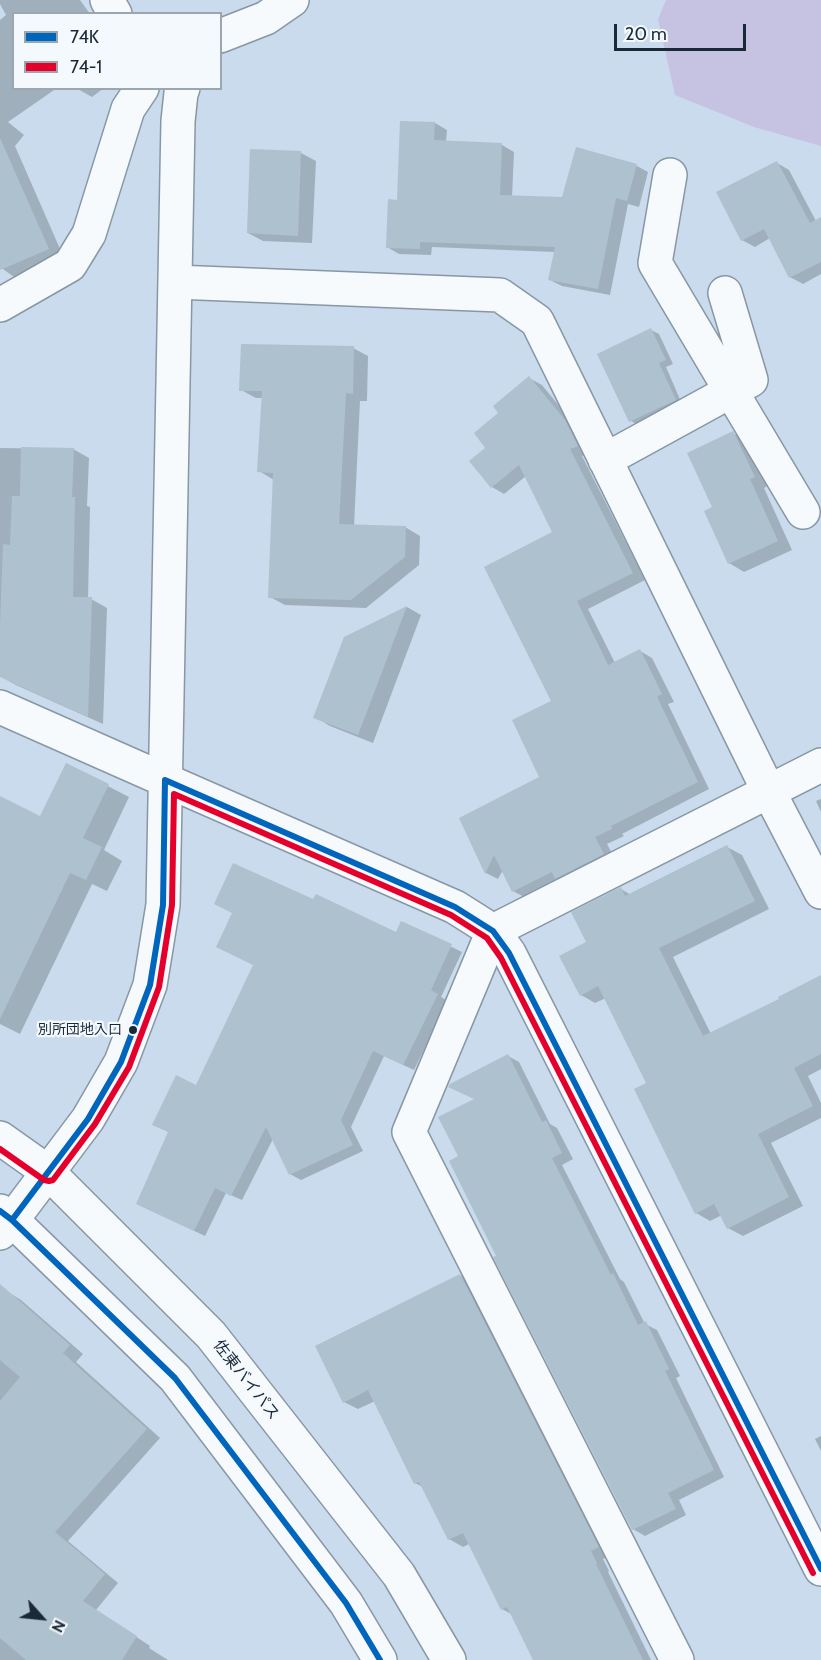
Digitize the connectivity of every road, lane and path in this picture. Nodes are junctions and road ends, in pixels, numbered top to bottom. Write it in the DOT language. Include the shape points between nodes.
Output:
graph roads {
  1 [pos="292,0"];
  2 [pos="222,35"];
  3 [pos="141,90"];
  4 [pos="180,90"];
  5 [pos="670,175"];
  6 [pos="175,282"];
  7 [pos="725,293"];
  8 [pos="0,305"];
  9 [pos="731,391"];
  10 [pos="605,460"];
  11 [pos="803,512"];
  12 [pos="0,707"];
  13 [pos="821,765"];
  14 [pos="165,780"];
  15 [pos="769,792"];
  16 [pos="821,892"];
  17 [pos="494,931"];
  18 [pos="0,1138"];
  19 [pos="48,1172"];
  20 [pos="4,1222"];
  21 [pos="821,1569"];
  22 [pos="380,1660"];
  23 [pos="449,1660"];
  24 [pos="677,1660"];
  1 -- 2 [label="main road" via="266,18"];
  3 -- 8 [label="main road" via="128,110 89,234 70,265"];
  4 -- 6 [label="main road"];
  5 -- 9 [label="main road" via="655,263"];
  6 -- 10 [label="main road" via="500,295 537,321"];
  6 -- 14 [label="main road"];
  7 -- 9 [label="main road" via="751,380"];
  9 -- 10 [label="main road"];
  9 -- 11 [label="main road"];
  10 -- 15 [label="main road"];
  12 -- 14 [label="main road"];
  13 -- 15 [label="main road"];
  14 -- 17 [label="main road" via="455,907"];
  14 -- 19 [label="main road" via="163,905 150,985 121,1062 88,1119"];
  15 -- 16 [label="main road"];
  15 -- 17 [label="main road"];
  17 -- 21 [label="main road" via="509,953"];
  17 -- 24 [label="main road" via="409,1132"];
  18 -- 19 [label="main road, 佐東バイパス"];
  19 -- 20 [label="main road"];
  19 -- 23 [label="main road, 佐東バイパス" via="211,1335 399,1575"];
  20 -- 22 [label="main road" via="175,1378 346,1603"];
}
